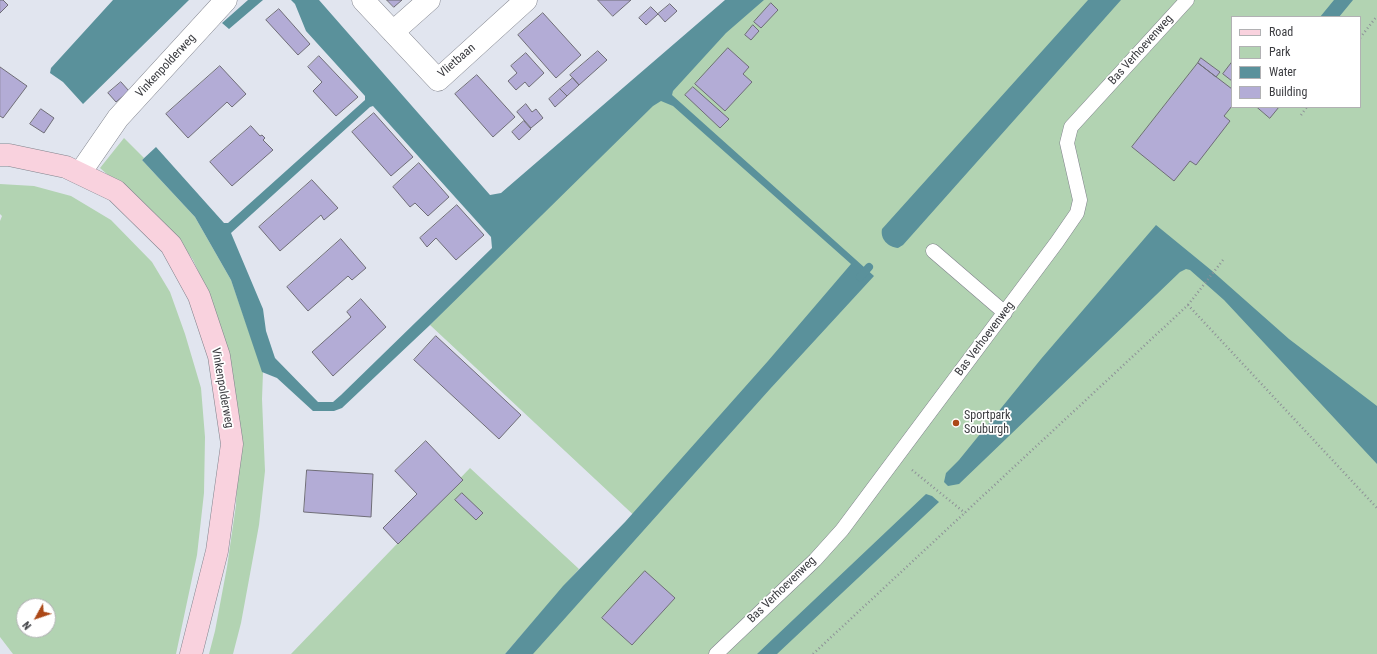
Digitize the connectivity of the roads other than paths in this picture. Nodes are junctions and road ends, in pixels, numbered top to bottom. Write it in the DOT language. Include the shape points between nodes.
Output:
graph roads {
  1 [pos="226,0"];
  2 [pos="363,0"];
  3 [pos="429,0"];
  4 [pos="526,0"];
  5 [pos="1186,0"];
  6 [pos="393,32"];
  7 [pos="0,155"];
  8 [pos="80,173"];
  9 [pos="933,251"];
  10 [pos="1005,313"];
  11 [pos="191,654"];
  12 [pos="716,654"];
  1 -- 8 [label="street, Vinkenpolderweg" via="118,118"];
  2 -- 6 [label="street, Vlietbaan"];
  3 -- 6 [label="street"];
  4 -- 6 [label="street, Vlietbaan" via="438,80"];
  5 -- 10 [label="lane, Bas Verhoevenweg" via="1071,127 1067,144 1080,200 1077,213"];
  7 -- 8 [label="street, Vinkenpolderweg" via="66,167"];
  8 -- 11 [label="street, Vinkenpolderweg" via="116,191 171,245 199,296 219,356 232,444 217,551"];
  9 -- 10 [label="lane"];
  10 -- 12 [label="lane, Bas Verhoevenweg" via="842,530 815,560"];
}
